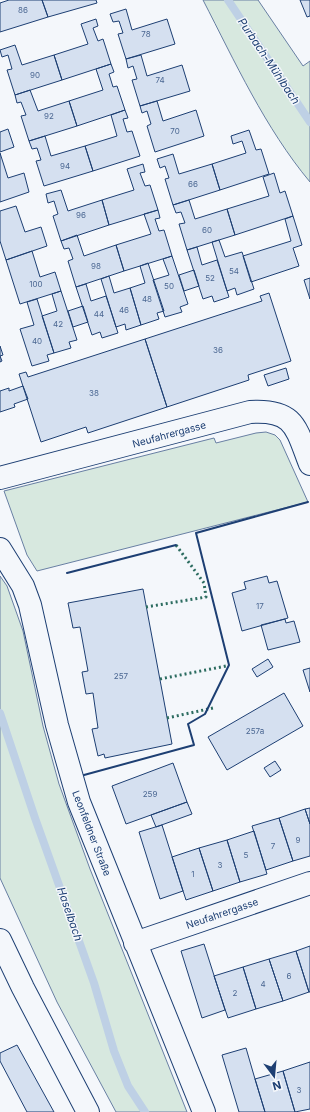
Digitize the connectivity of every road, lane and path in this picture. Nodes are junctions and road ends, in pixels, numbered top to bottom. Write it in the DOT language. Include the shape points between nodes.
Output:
graph roads {
  1 [pos="310,464"];
  2 [pos="0,478"];
  3 [pos="0,549"];
  4 [pos="310,882"];
  5 [pos="0,940"];
  6 [pos="135,943"];
  7 [pos="88,1112"];
  8 [pos="204,1112"];
  1 -- 2 [label="street, Neufahrergasse" via="289,419 268,411 250,412"];
  3 -- 6 [label="street, Leonfeldner Straße" via="17,574 30,605 67,763 84,815"];
  4 -- 6 [label="street, Neufahrergasse"];
  5 -- 7 [label="street"];
  6 -- 8 [label="street, Leonfeldner Straße"];
}
